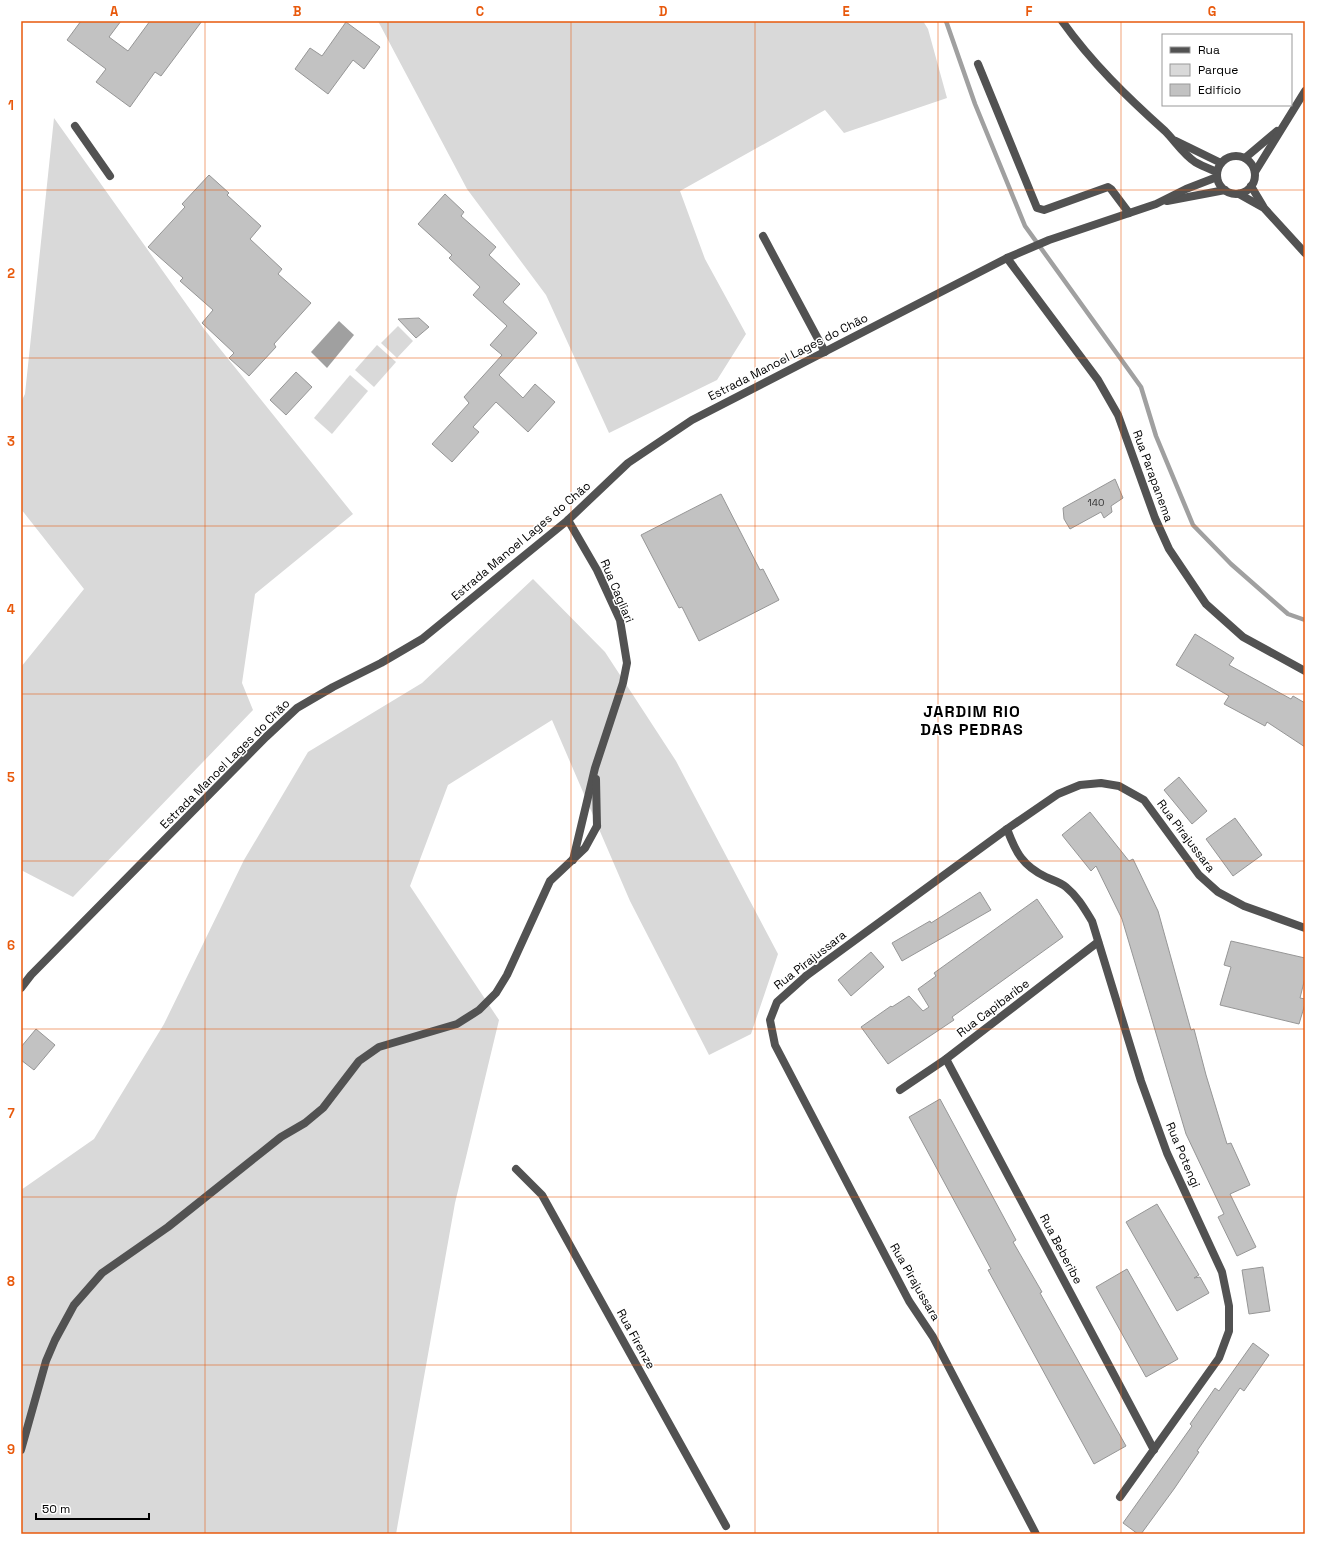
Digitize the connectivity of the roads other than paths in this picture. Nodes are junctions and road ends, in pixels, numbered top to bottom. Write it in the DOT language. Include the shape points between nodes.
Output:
graph roads {
  1 [pos="1062,21"];
  2 [pos="978,64"];
  3 [pos="1305,91"];
  4 [pos="1283,125"];
  5 [pos="75,126"];
  6 [pos="1174,140"];
  7 [pos="1244,158"];
  8 [pos="1221,163"];
  9 [pos="1255,172"];
  10 [pos="1217,175"];
  11 [pos="110,176"];
  12 [pos="1252,186"];
  13 [pos="1225,190"];
  14 [pos="1239,194"];
  15 [pos="1156,204"];
  16 [pos="1264,208"];
  17 [pos="1129,213"];
  18 [pos="763,236"];
  19 [pos="1305,253"];
  20 [pos="1007,258"];
  21 [pos="825,352"];
  22 [pos="568,520"];
  23 [pos="1305,671"];
  24 [pos="595,768"];
  25 [pos="1007,829"];
  26 [pos="573,860"];
  27 [pos="1305,928"];
  28 [pos="1098,942"];
  29 [pos="21,988"];
  30 [pos="946,1059"];
  31 [pos="900,1090"];
  32 [pos="516,1169"];
  33 [pos="21,1450"];
  34 [pos="1154,1450"];
  35 [pos="1120,1497"];
  36 [pos="726,1526"];
  37 [pos="1036,1534"];
  1 -- 6 [label="street" via="1082,49 1120,91"];
  2 -- 17 [label="street" via="1038,208 1044,210 1108,187"];
  3 -- 4 [label="street"];
  4 -- 7 [label="street"];
  4 -- 9 [label="street"];
  5 -- 11 [label="street"];
  6 -- 8 [label="street"];
  6 -- 10 [label="street" via="1196,162"];
  7 -- 8 [label="street" via="1231,156"];
  7 -- 9 [label="street" via="1251,163"];
  8 -- 10 [label="street"];
  9 -- 12 [label="street"];
  10 -- 13 [label="street"];
  10 -- 15 [label="street, Estrada Manoel Lages do Chão"];
  12 -- 14 [label="street"];
  12 -- 16 [label="street"];
  13 -- 14 [label="street"];
  13 -- 15 [label="street, Estrada Manoel Lages do Chão"];
  14 -- 16 [label="street"];
  15 -- 17 [label="street, Estrada Manoel Lages do Chão"];
  16 -- 19 [label="street"];
  17 -- 20 [label="street, Estrada Manoel Lages do Chão" via="1049,240"];
  18 -- 21 [label="street"];
  20 -- 21 [label="street, Estrada Manoel Lages do Chão"];
  20 -- 23 [label="street, Rua Parapanema" via="1098,380 1114,409 1169,549 1206,604 1243,637"];
  21 -- 22 [label="street, Estrada Manoel Lages do Chão" via="692,420 628,463"];
  22 -- 24 [label="street, Rua Cagliari" via="600,577 620,620 625,644 627,663 623,683"];
  22 -- 29 [label="street, Estrada Manoel Lages do Chão" via="422,639 297,708 31,975"];
  24 -- 26 [label="street, Rua Cagliari"];
  24 -- 26 [label="street, Rua Cagliari" via="597,826 585,848"];
  25 -- 27 [label="street, Rua Pirajussara" via="1058,794 1080,785 1101,783 1120,786 1144,800 1199,875 1218,892 1244,906"];
  25 -- 28 [label="street, Rua Potengi" via="1015,850 1024,863 1065,886 1079,900 1092,921"];
  25 -- 37 [label="street, Rua Pirajussara" via="806,976 777,1002 770,1020 775,1045"];
  26 -- 33 [label="street" via="550,881 507,975 496,993 479,1010 457,1024 379,1047 359,1061 323,1108 305,1123 281,1137 168,1227 102,1273 74,1305 55,1340 46,1361"];
  28 -- 30 [label="street, Rua Capibaribe"];
  28 -- 34 [label="street, Rua Potengi" via="1141,1081 1167,1153 1222,1272 1229,1306 1229,1331 1219,1358"];
  30 -- 31 [label="street, Rua Capibaribe"];
  30 -- 34 [label="street, Rua Beberibe"];
  32 -- 36 [label="street, Rua Firenze" via="542,1194"];
  34 -- 35 [label="street, Rua Potengi"];
}
